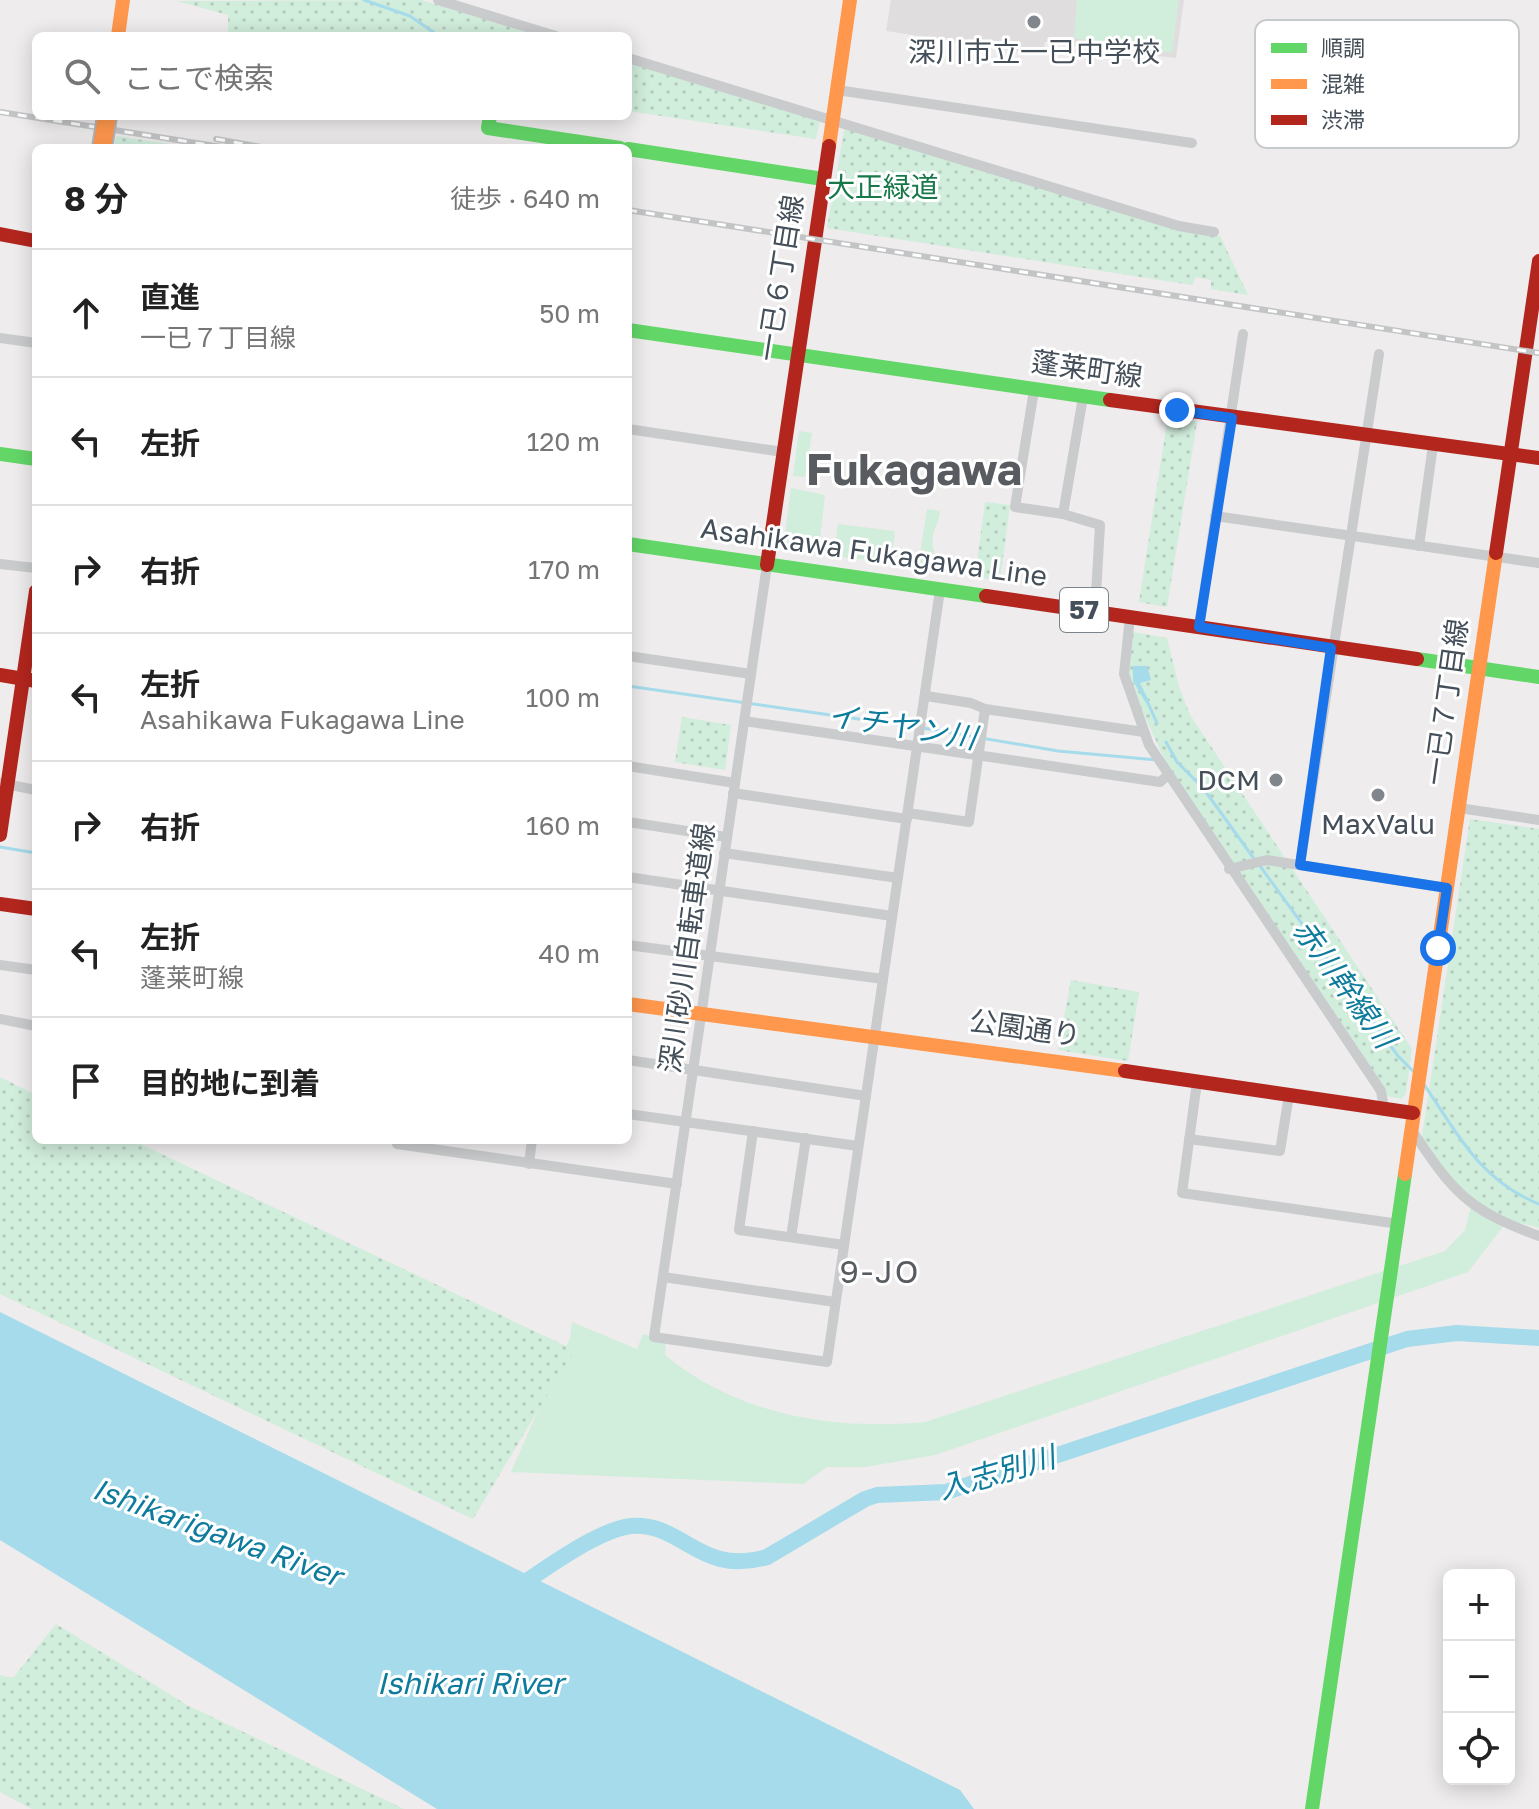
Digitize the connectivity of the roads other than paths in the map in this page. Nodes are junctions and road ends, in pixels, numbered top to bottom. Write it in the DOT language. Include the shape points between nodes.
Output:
graph roads {
  1 [pos="123,0"];
  2 [pos="438,0"];
  3 [pos="850,0"];
  4 [pos="119,32"];
  5 [pos="543,32"];
  6 [pos="632,59"];
  7 [pos="837,90"];
  8 [pos="834,119"];
  9 [pos="106,120"];
  10 [pos="489,120"];
  11 [pos="1192,143"];
  12 [pos="103,144"];
  13 [pos="594,144"];
  14 [pos="632,150"];
  15 [pos="823,179"];
  16 [pos="1214,232"];
  17 [pos="0,234"];
  18 [pos="32,240"];
  19 [pos="1539,261"];
  20 [pos="632,331"];
  21 [pos="1243,334"];
  22 [pos="0,338"];
  23 [pos="32,342"];
  24 [pos="1379,354"];
  25 [pos="797,355"];
  26 [pos="1034,390"];
  27 [pos="1083,397"];
  28 [pos="1232,418"];
  29 [pos="632,430"];
  30 [pos="1363,436"];
  31 [pos="1433,445"];
  32 [pos="783,452"];
  33 [pos="0,454"];
  34 [pos="1511,454"];
  35 [pos="32,458"];
  36 [pos="1539,458"];
  37 [pos="1063,514"];
  38 [pos="1215,516"];
  39 [pos="1348,536"];
  40 [pos="632,545"];
  41 [pos="1419,546"];
  42 [pos="1496,557"];
  43 [pos="1539,563"];
  44 [pos="0,564"];
  45 [pos="767,565"];
  46 [pos="32,568"];
  47 [pos="940,590"];
  48 [pos="1095,612"];
  49 [pos="1130,617"];
  50 [pos="1199,627"];
  51 [pos="1331,648"];
  52 [pos="32,650"];
  53 [pos="632,657"];
  54 [pos="1479,668"];
  55 [pos="751,674"];
  56 [pos="0,675"];
  57 [pos="1539,677"];
  58 [pos="30,680"];
  59 [pos="926,696"];
  60 [pos="985,709"];
  61 [pos="744,721"];
  62 [pos="1144,732"];
  63 [pos="919,747"];
  64 [pos="978,754"];
  65 [pos="632,767"];
  66 [pos="1167,776"];
  67 [pos="4,784"];
  68 [pos="734,788"];
  69 [pos="32,789"];
  70 [pos="1459,808"];
  71 [pos="907,816"];
  72 [pos="1539,820"];
  73 [pos="632,823"];
  74 [pos="0,835"];
  75 [pos="726,837"];
  76 [pos="724,853"];
  77 [pos="1300,865"];
  78 [pos="1229,869"];
  79 [pos="632,878"];
  80 [pos="898,878"];
  81 [pos="1447,888"];
  82 [pos="719,890"];
  83 [pos="0,904"];
  84 [pos="32,908"];
  85 [pos="892,916"];
  86 [pos="632,946"];
  87 [pos="709,956"];
  88 [pos="0,965"];
  89 [pos="32,969"];
  90 [pos="883,979"];
  91 [pos="632,1005"];
  92 [pos="701,1014"];
  93 [pos="0,1019"];
  94 [pos="32,1025"];
  95 [pos="874,1035"];
  96 [pos="632,1061"];
  97 [pos="693,1070"];
  98 [pos="1197,1082"];
  99 [pos="1289,1095"];
  100 [pos="866,1096"];
  101 [pos="1384,1108"];
  102 [pos="632,1115"];
  103 [pos="1412,1121"];
  104 [pos="686,1122"];
  105 [pos="753,1131"];
  106 [pos="806,1138"];
  107 [pos="1189,1139"];
  108 [pos="397,1144"];
  109 [pos="532,1144"];
  110 [pos="858,1146"];
  111 [pos="529,1164"];
  112 [pos="677,1184"];
  113 [pos="1399,1224"];
  114 [pos="1539,1236"];
  115 [pos="791,1237"];
  116 [pos="844,1245"];
  117 [pos="663,1277"];
  118 [pos="835,1302"];
  119 [pos="1312,1809"];
  1 -- 4 [label="main road"];
  2 -- 5 [label="street"];
  3 -- 7 [label="main road, 一已６丁目線"];
  6 -- 8 [label="street"];
  7 -- 8 [label="main road, 一已６丁目線"];
  7 -- 11 [label="street"];
  8 -- 15 [label="main road, 一已６丁目線"];
  8 -- 16 [label="street" via="1179,226"];
  9 -- 12 [label="main road, bridge"];
  10 -- 13 [label="main road" via="488,128"];
  14 -- 15 [label="main road"];
  15 -- 25 [label="main road, 一已６丁目線"];
  17 -- 18 [label="main road"];
  19 -- 34 [label="main road, 一已７丁目線"];
  20 -- 25 [label="main road, 蓬莱町線"];
  21 -- 28 [label="street"];
  22 -- 23 [label="street"];
  24 -- 30 [label="street"];
  25 -- 26 [label="main road, 蓬莱町線"];
  25 -- 32 [label="main road, 一已６丁目線"];
  26 -- 27 [label="main road, 蓬莱町線"];
  26 -- 37 [label="street" via="1015,507"];
  27 -- 28 [label="main road, 蓬莱町線"];
  27 -- 37 [label="street"];
  28 -- 30 [label="main road, 蓬莱町線"];
  28 -- 38 [label="street"];
  29 -- 32 [label="street"];
  30 -- 31 [label="main road, 蓬莱町線"];
  30 -- 39 [label="street"];
  31 -- 34 [label="main road, 蓬莱町線"];
  31 -- 41 [label="street"];
  32 -- 45 [label="main road, 一已６丁目線"];
  33 -- 35 [label="main road"];
  34 -- 36 [label="main road, 蓬莱町線"];
  34 -- 42 [label="main road, 一已７丁目線"];
  37 -- 48 [label="street" via="1100,525"];
  38 -- 39 [label="street"];
  38 -- 50 [label="street"];
  39 -- 41 [label="street"];
  39 -- 51 [label="street"];
  40 -- 45 [label="main road, Asahikawa Fukagawa Line / 57"];
  41 -- 42 [label="street"];
  42 -- 43 [label="street"];
  42 -- 54 [label="main road, 一已７丁目線"];
  44 -- 46 [label="street"];
  45 -- 47 [label="main road, Asahikawa Fukagawa Line / 57"];
  45 -- 55 [label="street, 深川砂川自転車道線"];
  47 -- 48 [label="main road, Asahikawa Fukagawa Line / 57"];
  47 -- 59 [label="street"];
  48 -- 49 [label="main road, Asahikawa Fukagawa Line / 57"];
  49 -- 50 [label="main road, Asahikawa Fukagawa Line / 57"];
  49 -- 62 [label="street" via="1124,674"];
  50 -- 51 [label="main road, Asahikawa Fukagawa Line / 57"];
  51 -- 54 [label="main road, Asahikawa Fukagawa Line / 57"];
  51 -- 77 [label="street"];
  52 -- 58 [label="main road"];
  53 -- 55 [label="street"];
  54 -- 57 [label="main road, Asahikawa Fukagawa Line / 57"];
  54 -- 70 [label="main road, 一已７丁目線"];
  55 -- 61 [label="street, 深川砂川自転車道線"];
  56 -- 58 [label="main road"];
  58 -- 67 [label="main road"];
  59 -- 60 [label="street"];
  59 -- 63 [label="street"];
  60 -- 62 [label="street"];
  60 -- 64 [label="street"];
  61 -- 63 [label="street"];
  61 -- 68 [label="street, 深川砂川自転車道線"];
  62 -- 66 [label="street"];
  63 -- 64 [label="street"];
  63 -- 71 [label="street"];
  64 -- 66 [label="street" via="1160,782"];
  64 -- 71 [label="street" via="969,822"];
  65 -- 68 [label="street"];
  66 -- 78 [label="street"];
  67 -- 69 [label="street"];
  67 -- 74 [label="main road"];
  68 -- 71 [label="street"];
  68 -- 75 [label="street, 深川砂川自転車道線"];
  70 -- 72 [label="street"];
  70 -- 81 [label="main road, 一已７丁目線"];
  71 -- 80 [label="street"];
  73 -- 75 [label="street"];
  75 -- 76 [label="street, 深川砂川自転車道線"];
  76 -- 80 [label="street"];
  76 -- 82 [label="street, 深川砂川自転車道線"];
  77 -- 78 [label="street" via="1267,860"];
  77 -- 81 [label="street"];
  78 -- 101 [label="street" via="1381,1091"];
  79 -- 82 [label="street"];
  80 -- 85 [label="street"];
  81 -- 103 [label="main road, 一已７丁目線"];
  82 -- 85 [label="street"];
  82 -- 87 [label="street, 深川砂川自転車道線"];
  83 -- 84 [label="main road"];
  85 -- 90 [label="street"];
  86 -- 87 [label="street"];
  87 -- 90 [label="street"];
  87 -- 92 [label="street, 深川砂川自転車道線"];
  88 -- 89 [label="street"];
  90 -- 95 [label="street"];
  91 -- 92 [label="main road, 公園通り"];
  92 -- 95 [label="main road, 公園通り"];
  92 -- 97 [label="street, 深川砂川自転車道線"];
  93 -- 94 [label="street"];
  95 -- 98 [label="main road, 公園通り"];
  95 -- 100 [label="street"];
  96 -- 97 [label="street"];
  97 -- 100 [label="street"];
  97 -- 104 [label="street, 深川砂川自転車道線"];
  98 -- 99 [label="main road, 公園通り"];
  98 -- 107 [label="street"];
  99 -- 101 [label="main road, 公園通り"];
  99 -- 107 [label="street" via="1280,1151"];
  100 -- 110 [label="street"];
  101 -- 103 [label="main road, 公園通り"];
  102 -- 104 [label="street"];
  103 -- 113 [label="main road, 一已７丁目線"];
  103 -- 114 [label="street" via="1471,1206"];
  104 -- 105 [label="street"];
  104 -- 112 [label="street, 深川砂川自転車道線"];
  105 -- 106 [label="street"];
  105 -- 115 [label="street" via="739,1230"];
  106 -- 110 [label="street"];
  106 -- 115 [label="street"];
  107 -- 113 [label="street" via="1182,1193"];
  108 -- 111 [label="street"];
  109 -- 111 [label="street"];
  110 -- 116 [label="street"];
  111 -- 112 [label="street"];
  112 -- 117 [label="street, 深川砂川自転車道線"];
  113 -- 119 [label="main road, 一已７丁目線"];
  115 -- 116 [label="street"];
  116 -- 118 [label="street"];
  117 -- 118 [label="street"];
  117 -- 118 [label="street, 深川砂川自転車道線" via="654,1337 827,1362"];
}
